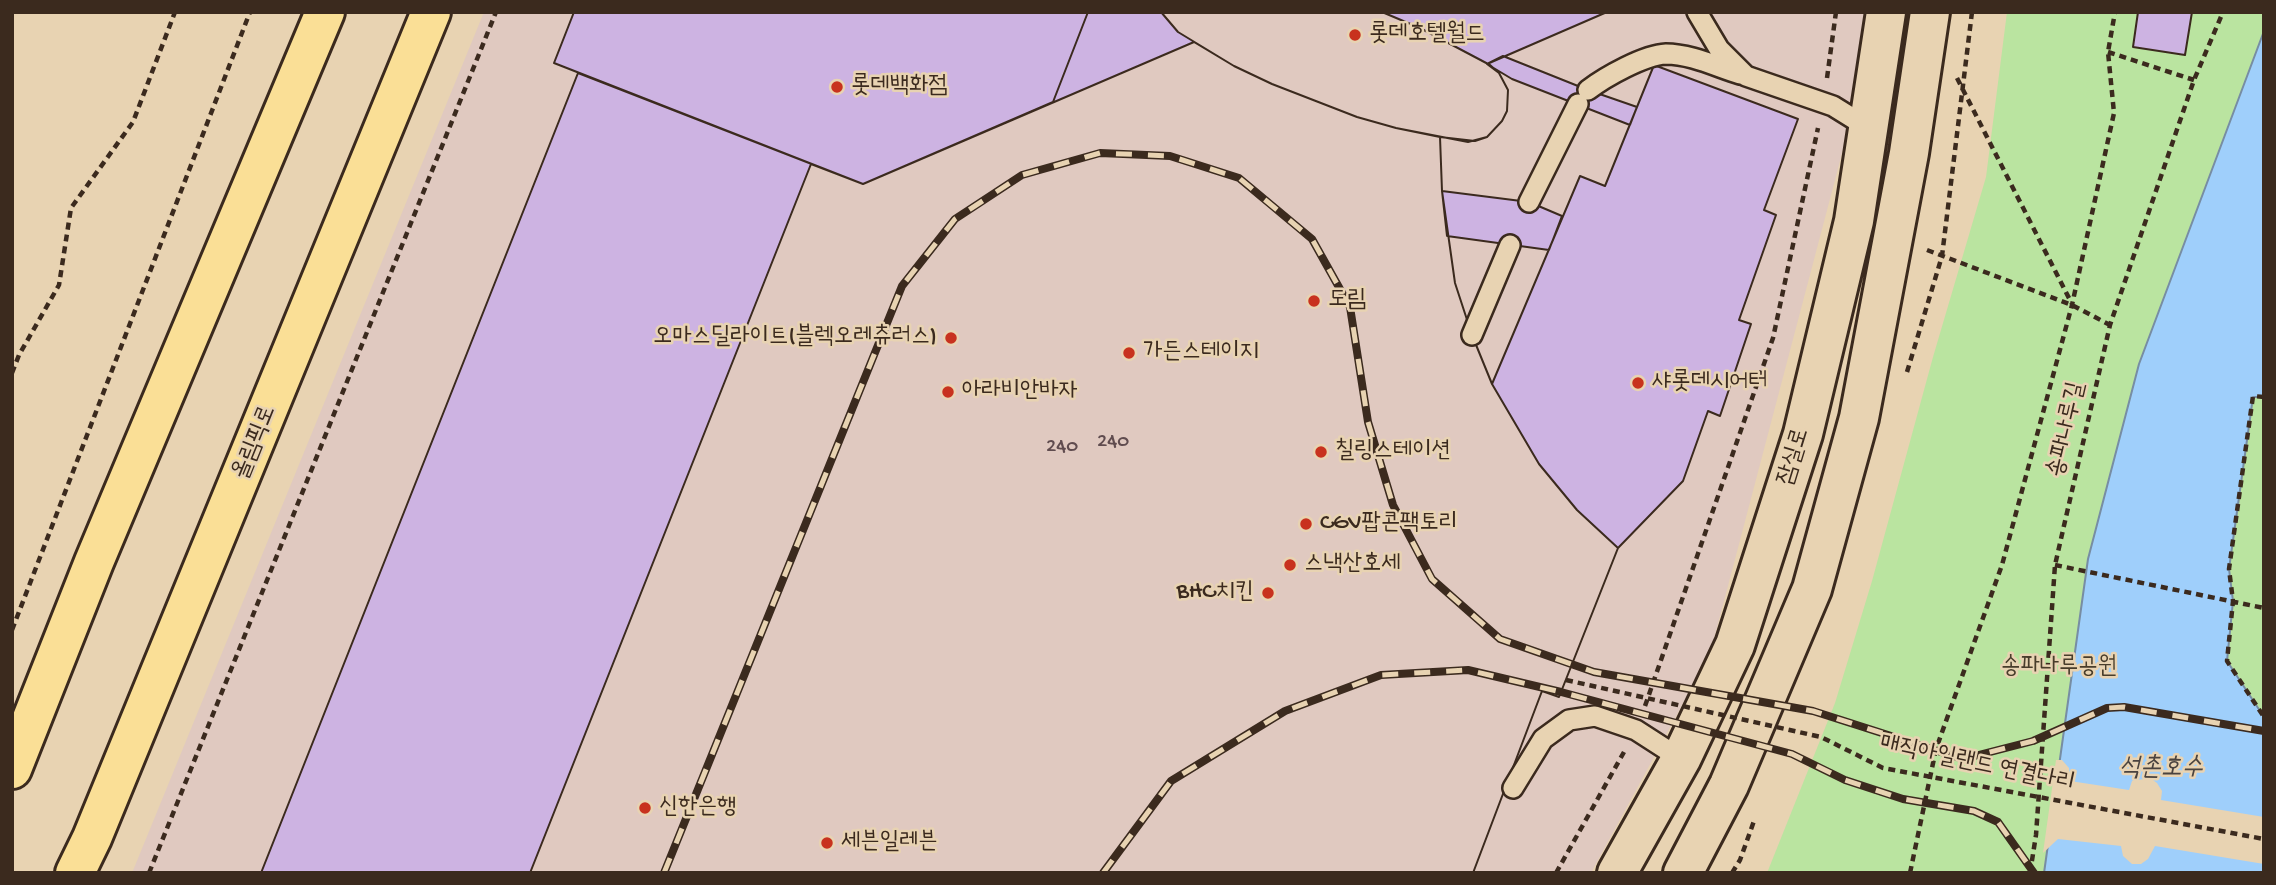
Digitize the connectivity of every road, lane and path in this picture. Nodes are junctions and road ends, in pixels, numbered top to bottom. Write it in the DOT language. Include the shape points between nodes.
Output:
graph roads {
  1 [pos="175,12"];
  2 [pos="250,12"];
  3 [pos="325,12"];
  4 [pos="432,12"];
  5 [pos="496,12"];
  6 [pos="1697,12"];
  7 [pos="1836,12"];
  8 [pos="1886,12"];
  9 [pos="2115,12"];
  10 [pos="2223,12"];
  11 [pos="1930,17"];
  12 [pos="2108,52"];
  13 [pos="1746,76"];
  14 [pos="2194,80"];
  15 [pos="1823,103"];
  16 [pos="1870,129"];
  17 [pos="1529,202"];
  18 [pos="1894,237"];
  19 [pos="1510,245"];
  20 [pos="2072,305"];
  21 [pos="2110,325"];
  22 [pos="1472,335"];
  23 [pos="12,373"];
  24 [pos="2264,397"];
  25 [pos="2055,565"];
  26 [pos="2233,601"];
  27 [pos="2264,608"];
  28 [pos="12,630"];
  29 [pos="1566,680"];
  30 [pos="2264,717"];
  31 [pos="1636,730"];
  32 [pos="1681,759"];
  33 [pos="12,769"];
  34 [pos="1513,788"];
  35 [pos="2264,839"];
  36 [pos="75,873"];
  37 [pos="149,873"];
  38 [pos="1556,873"];
  39 [pos="1617,873"];
  40 [pos="1683,873"];
  41 [pos="1910,873"];
  42 [pos="2030,873"];
  1 -- 23 [label="path" via="133,122 71,208 59,285"];
  2 -- 28 [label="path"];
  3 -- 33 [label="main road"];
  4 -- 36 [label="main road, 올림픽로"];
  5 -- 37 [label="path"];
  6 -- 13 [label="lane" via="1719,49"];
  7 -- 15 [label="path"];
  8 -- 16 [label="street, 잠실로"];
  9 -- 12 [label="path"];
  10 -- 14 [label="path, 송파나루길"];
  11 -- 18 [label="street, 잠실로"];
  11 -- 20 [label="path"];
  12 -- 14 [label="path"];
  12 -- 20 [label="path" via="2115,113"];
  13 -- 15 [label="lane"];
  13 -- 17 [label="lane" via="1664,54 1606,76 1583,97"];
  14 -- 21 [label="path, 송파나루길"];
  15 -- 16 [label="lane"];
  15 -- 31 [label="path" via="1773,338"];
  16 -- 32 [label="street, 잠실로" via="1854,221 1803,434 1735,645"];
  18 -- 20 [label="path"];
  18 -- 40 [label="street, 잠실로" via="1859,418 1812,589 1729,785"];
  19 -- 22 [label="lane"];
  20 -- 21 [label="path"];
  20 -- 41 [label="path" via="2002,565 1936,749"];
  21 -- 25 [label="path, 송파나루길"];
  24 -- 26 [label="path" via="2253,396 2229,569"];
  25 -- 26 [label="path"];
  25 -- 42 [label="path, 송파나루길"];
  26 -- 27 [label="path"];
  26 -- 30 [label="path" via="2227,661"];
  29 -- 35 [label="path, 매직아일랜드 연결다리, bridge" via="1821,737 1883,768"];
  31 -- 32 [label="lane"];
  31 -- 34 [label="lane" via="1595,716 1569,720 1543,739"];
  31 -- 38 [label="path"];
  32 -- 39 [label="street, 잠실로"];
}
